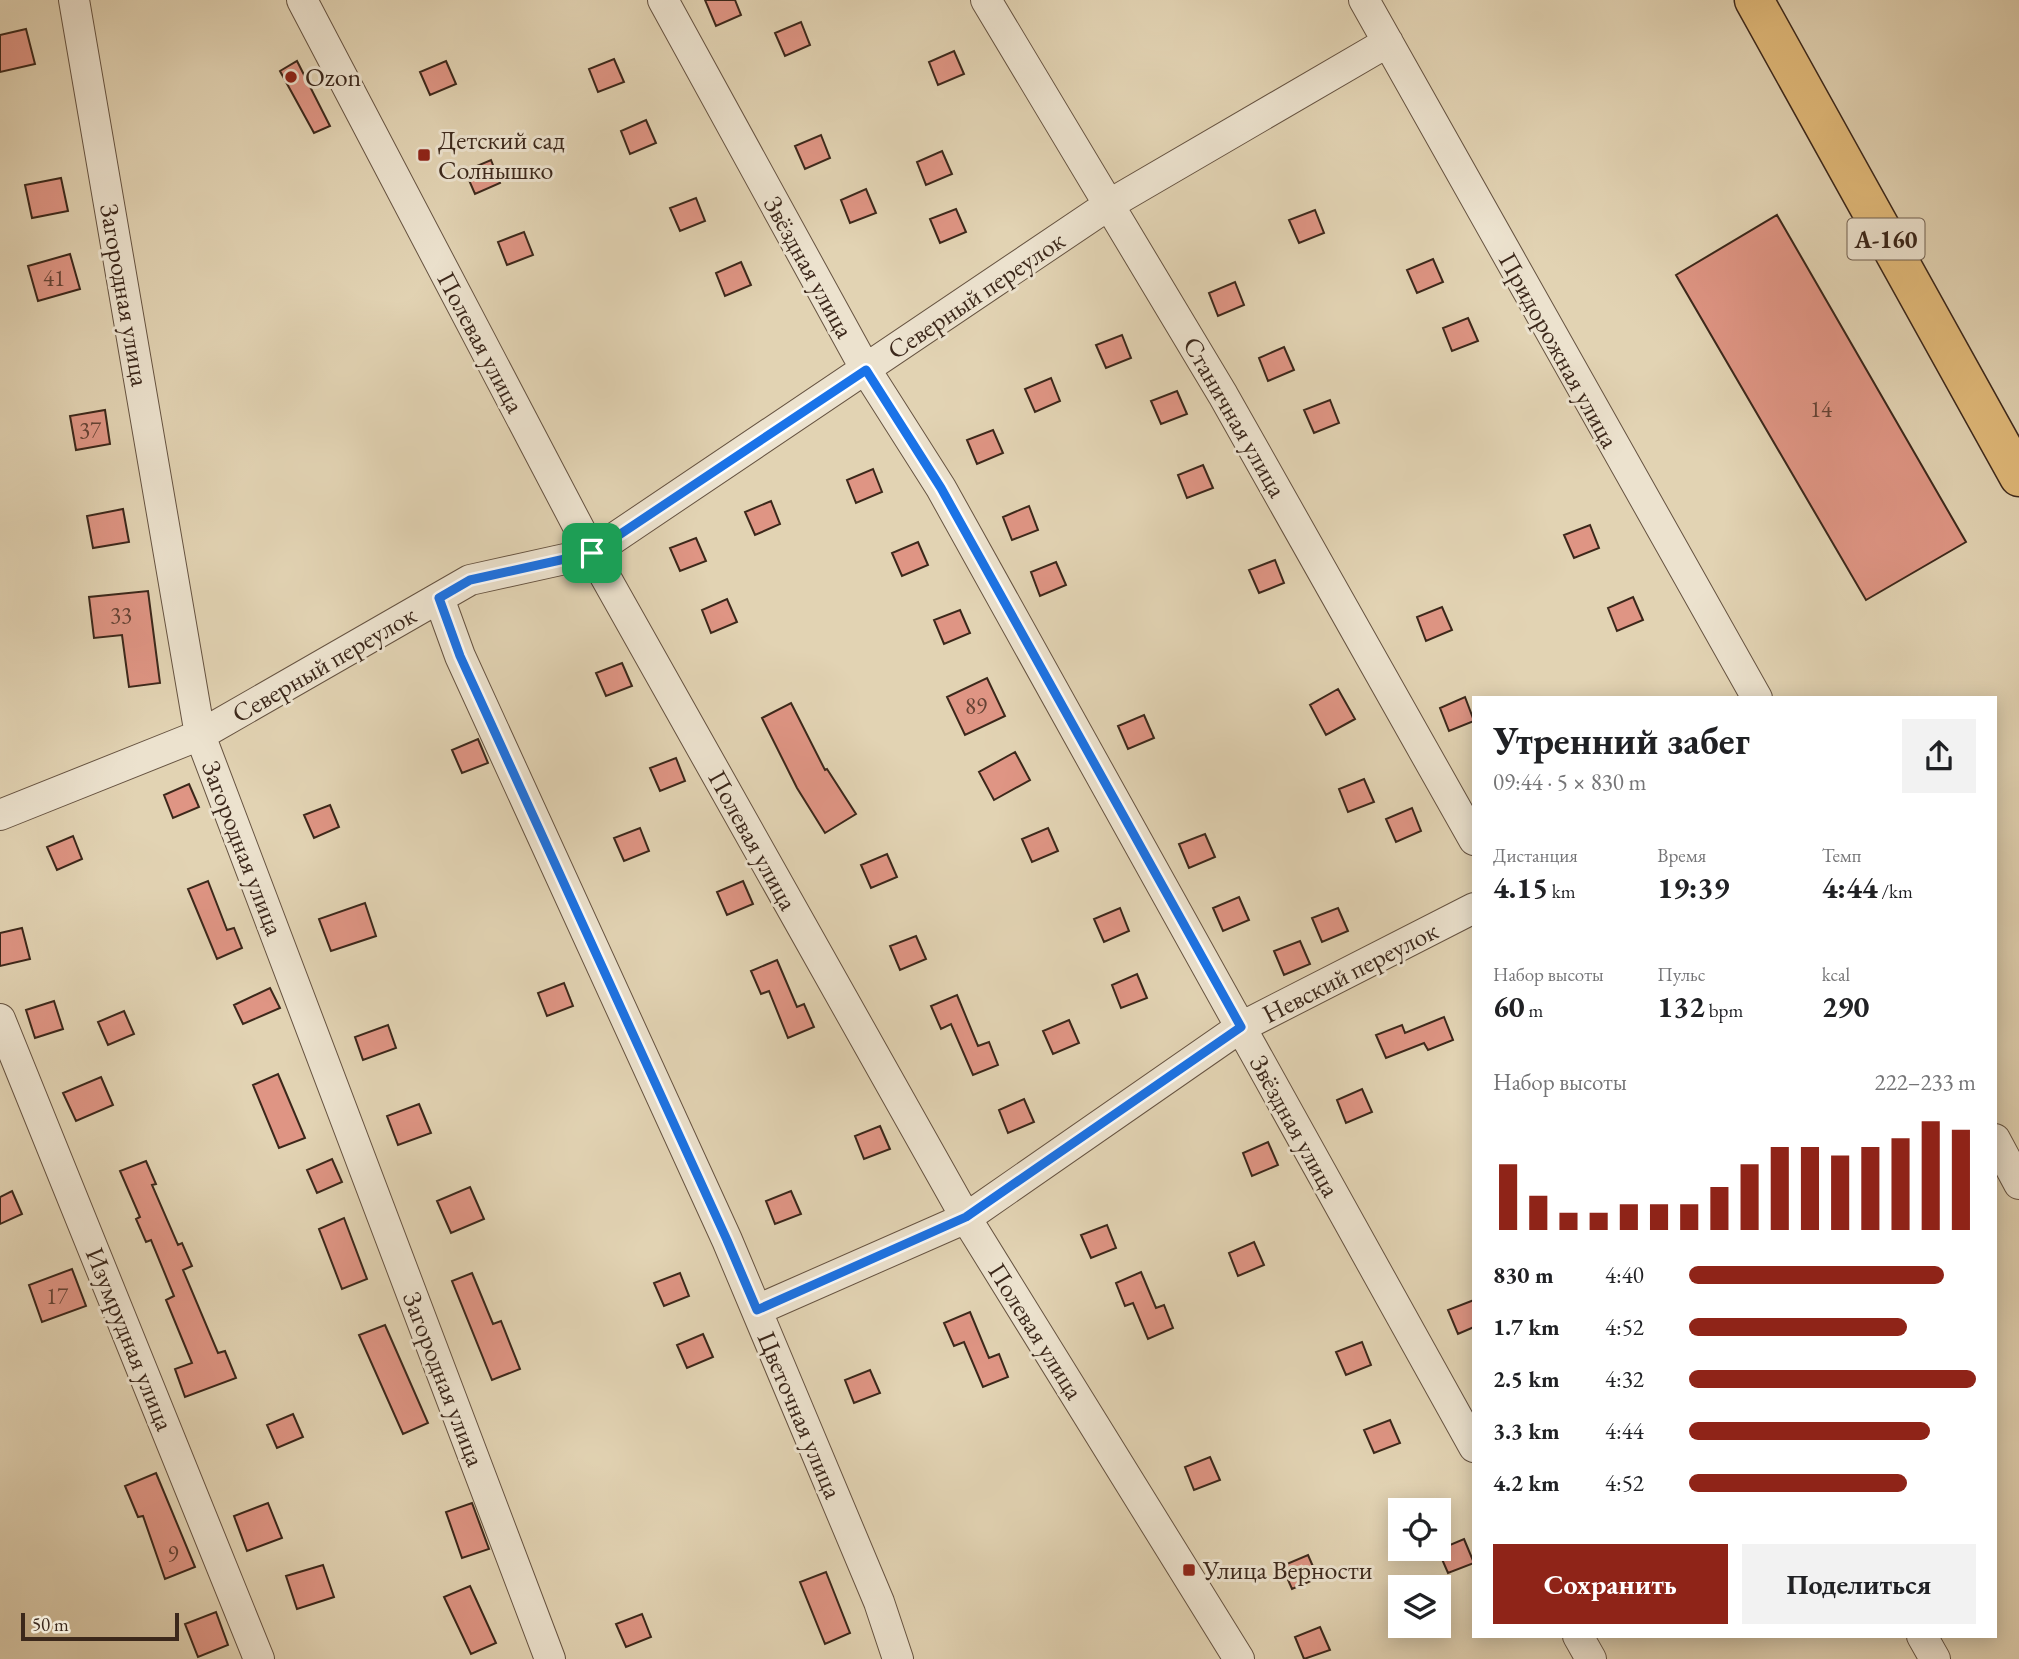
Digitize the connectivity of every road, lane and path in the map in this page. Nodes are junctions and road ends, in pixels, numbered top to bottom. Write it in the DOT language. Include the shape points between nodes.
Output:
graph roads {
  1 [pos="74,0"];
  2 [pos="302,0"];
  3 [pos="663,0"];
  4 [pos="986,0"];
  5 [pos="1364,0"];
  6 [pos="1754,0"];
  7 [pos="1777,0"];
  8 [pos="1388,42"];
  9 [pos="1110,204"];
  10 [pos="866,370"];
  11 [pos="2019,430"];
  12 [pos="2019,477"];
  13 [pos="592,553"];
  14 [pos="439,598"];
  15 [pos="1755,696"];
  16 [pos="200,735"];
  17 [pos="0,815"];
  18 [pos="1472,836"];
  19 [pos="1472,909"];
  20 [pos="0,1019"];
  21 [pos="1241,1027"];
  22 [pos="1997,1143"];
  23 [pos="2019,1184"];
  24 [pos="966,1217"];
  25 [pos="757,1310"];
  26 [pos="1472,1443"];
  27 [pos="1579,1638"];
  28 [pos="1923,1638"];
  29 [pos="259,1659"];
  30 [pos="550,1659"];
  31 [pos="898,1659"];
  32 [pos="1239,1659"];
  33 [pos="1591,1659"];
  34 [pos="1935,1659"];
  1 -- 16 [label="street, Загородная улица"];
  2 -- 13 [label="street, Полевая улица"];
  3 -- 10 [label="street, Звёздная улица"];
  4 -- 9 [label="street, Станичная улица"];
  5 -- 8 [label="street, Придорожная улица"];
  6 -- 12 [label="highway, А-160"];
  7 -- 11 [label="highway, А-160"];
  8 -- 9 [label="street, Северный переулок"];
  8 -- 15 [label="street, Придорожная улица"];
  9 -- 10 [label="street, Северный переулок"];
  9 -- 18 [label="street, Станичная улица"];
  10 -- 13 [label="street, Северный переулок"];
  10 -- 21 [label="street, Звёздная улица" via="941,488"];
  13 -- 14 [label="street, Северный переулок" via="470,580"];
  13 -- 24 [label="street, Полевая улица"];
  14 -- 16 [label="street, Северный переулок"];
  14 -- 25 [label="street, Цветочная улица" via="465,669"];
  16 -- 17 [label="street, Северный переулок"];
  16 -- 30 [label="street, Загородная улица"];
  19 -- 21 [label="street, Невский переулок"];
  20 -- 29 [label="street, Изумрудная улица"];
  21 -- 24 [label="street, Невский переулок"];
  21 -- 26 [label="street, Звёздная улица"];
  22 -- 23 [label="street"];
  24 -- 25 [label="street, Невский переулок"];
  24 -- 32 [label="street, Полевая улица"];
  25 -- 31 [label="street, Цветочная улица" via="879,1602"];
  27 -- 33 [label="street"];
  28 -- 34 [label="street"];
}
